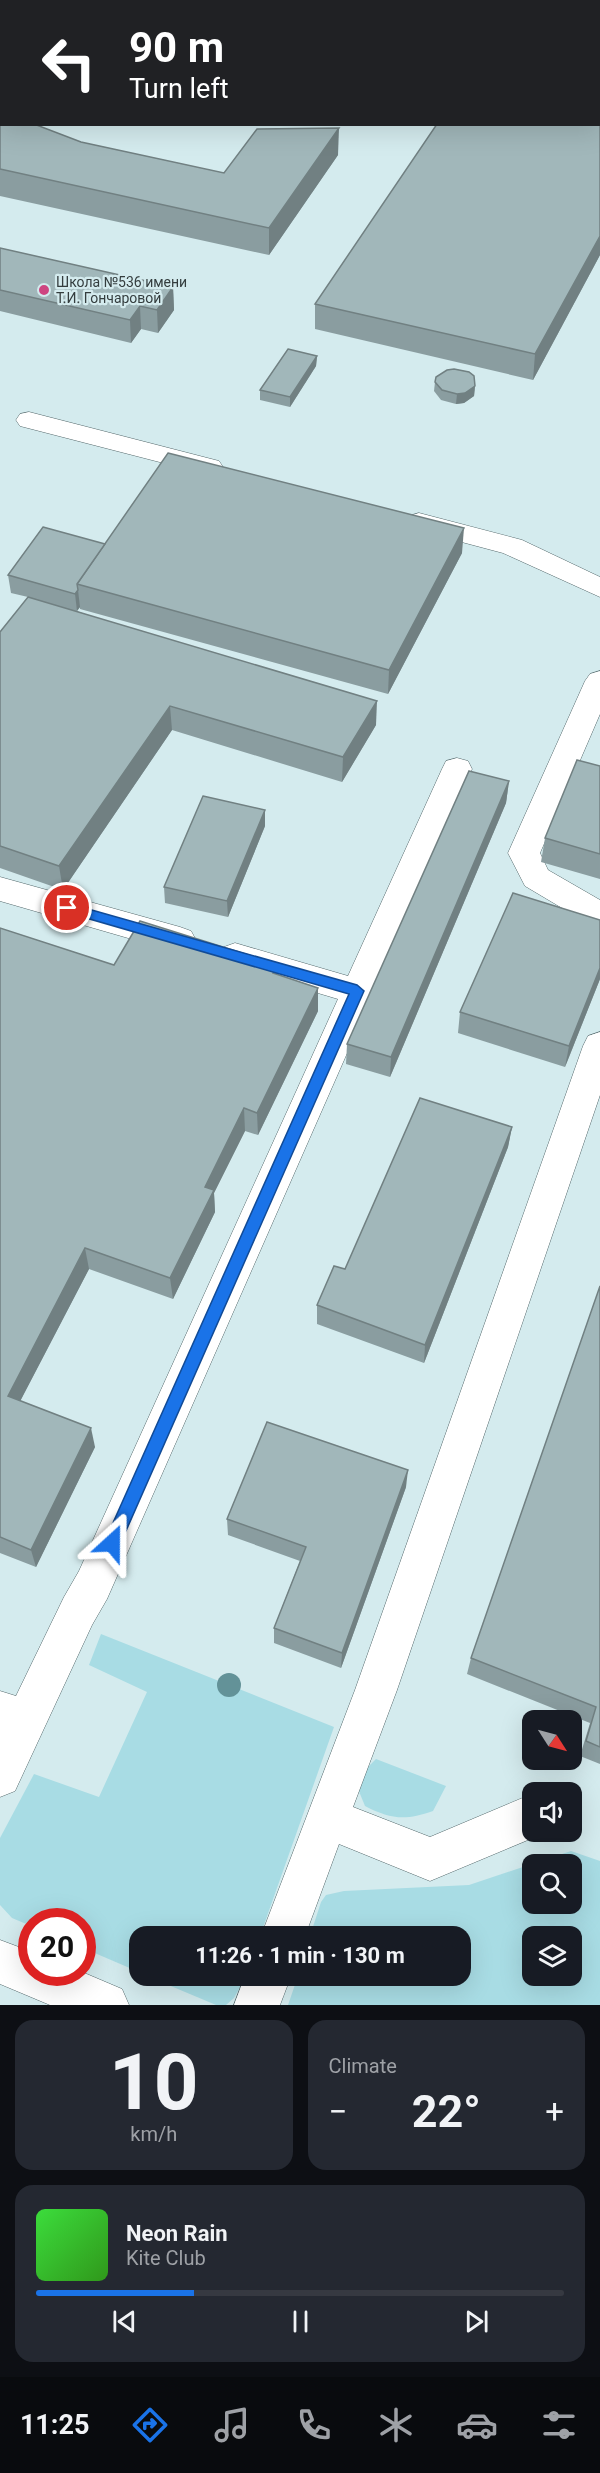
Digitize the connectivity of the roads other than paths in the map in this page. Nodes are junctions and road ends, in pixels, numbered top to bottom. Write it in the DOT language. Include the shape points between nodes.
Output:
graph roads {
  1 [pos="29,420"];
  2 [pos="236,474"];
  3 [pos="397,516"];
  4 [pos="600,588"];
  5 [pos="600,681"];
  6 [pos="457,769"];
  7 [pos="0,889"];
  8 [pos="600,915"];
  9 [pos="357,991"];
  10 [pos="600,1046"];
  11 [pos="590,1105"];
  12 [pos="13,1716"];
  13 [pos="0,1776"];
  14 [pos="328,1818"];
  15 [pos="522,1820"];
  16 [pos="287,1926"];
  17 [pos="0,1962"];
  18 [pos="264,1986"];
  19 [pos="106,2005"];
  20 [pos="257,2005"];
  1 -- 2 [label="street"];
  3 -- 4 [label="street" via="512,546"];
  5 -- 8 [label="street" via="524,853 536,878"];
  6 -- 9 [label="street"];
  7 -- 9 [label="street"];
  9 -- 12 [label="street" via="93,1586"];
  10 -- 11 [label="street"];
  11 -- 14 [label="street"];
  12 -- 13 [label="street"];
  14 -- 15 [label="street" via="430,1858"];
  14 -- 16 [label="street"];
  17 -- 19 [label="street"];
  18 -- 20 [label="street"];
}
